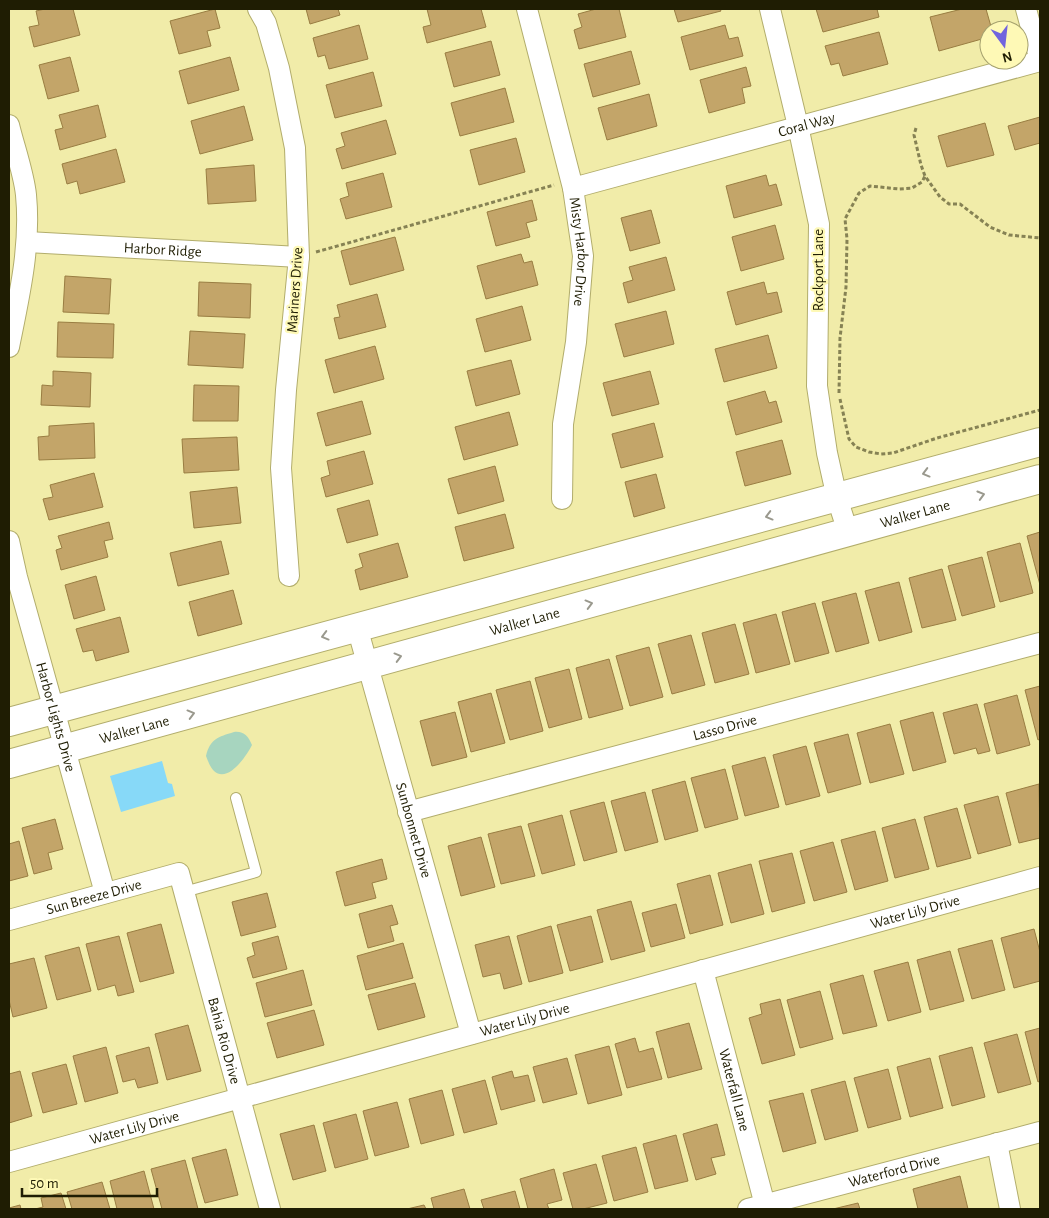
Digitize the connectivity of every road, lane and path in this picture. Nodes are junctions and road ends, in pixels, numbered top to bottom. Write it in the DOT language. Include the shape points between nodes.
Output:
graph roads {
  1 [pos="258,9"];
  2 [pos="527,9"];
  3 [pos="770,9"];
  4 [pos="1026,9"];
  5 [pos="1040,61"];
  6 [pos="9,125"];
  7 [pos="798,126"];
  8 [pos="916,128"];
  9 [pos="925,176"];
  10 [pos="572,184"];
  11 [pos="1040,238"];
  12 [pos="27,242"];
  13 [pos="299,257"];
  14 [pos="9,347"];
  15 [pos="1040,410"];
  16 [pos="1040,442"];
  17 [pos="1040,479"];
  18 [pos="562,498"];
  19 [pos="843,516"];
  20 [pos="9,541"];
  21 [pos="289,576"];
  22 [pos="358,633"];
  23 [pos="1040,643"];
  24 [pos="367,666"];
  25 [pos="9,722"];
  26 [pos="59,730"];
  27 [pos="9,752"];
  28 [pos="9,764"];
  29 [pos="236,798"];
  30 [pos="408,812"];
  31 [pos="1040,877"];
  32 [pos="181,882"];
  33 [pos="105,893"];
  34 [pos="9,920"];
  35 [pos="703,970"];
  36 [pos="471,1034"];
  37 [pos="239,1098"];
  38 [pos="1040,1132"];
  39 [pos="997,1143"];
  40 [pos="9,1162"];
  41 [pos="760,1208"];
  42 [pos="270,1209"];
  43 [pos="1010,1209"];
  1 -- 13 [label="street, Mariners Drive" via="266,23 279,68 295,148"];
  2 -- 10 [label="street, Misty Harbor Drive"];
  3 -- 7 [label="street, Rockport Lane"];
  4 -- 5 [label="street"];
  5 -- 7 [label="street, Coral Way"];
  6 -- 12 [label="street" via="26,194"];
  7 -- 10 [label="street, Coral Way"];
  7 -- 19 [label="street, Rockport Lane" via="819,224 817,386 827,453"];
  8 -- 9 [label="path" via="915,142"];
  9 -- 11 [label="path" via="948,204 960,204 990,227 1009,234"];
  9 -- 15 [label="path" via="912,188 870,186 859,194 845,219 848,239 839,394 849,439 856,447 869,452 893,453"];
  10 -- 13 [label="path"];
  10 -- 18 [label="street, Misty Harbor Drive" via="583,256 576,342 563,424"];
  12 -- 13 [label="street, Harbor Ridge"];
  12 -- 14 [label="street"];
  13 -- 21 [label="street, Mariners Drive" via="281,468"];
  16 -- 19 [label="street, Walker Lane, one-way"];
  19 -- 17 [label="street, Walker Lane, one-way"];
  19 -- 22 [label="street, Walker Lane, one-way" via="533,580"];
  24 -- 19 [label="street, Walker Lane, one-way" via="709,571"];
  20 -- 26 [label="street, Harbor Lights Drive"];
  22 -- 24 [label="street, Sunbonnet Drive"];
  22 -- 26 [label="street, Walker Lane, one-way" via="220,664"];
  23 -- 30 [label="street, Lasso Drive"];
  26 -- 24 [label="street, Walker Lane, one-way"];
  24 -- 30 [label="street, Sunbonnet Drive"];
  25 -- 26 [label="street, Walker Lane"];
  26 -- 27 [label="street"];
  26 -- 28 [label="street, Walker Lane"];
  26 -- 33 [label="street, Harbor Lights Drive"];
  29 -- 32 [label="lane" via="256,872"];
  30 -- 36 [label="street, Sunbonnet Drive"];
  31 -- 35 [label="street, Water Lily Drive"];
  32 -- 33 [label="street, Sun Breeze Drive"];
  32 -- 37 [label="street, Bahia Rio Drive"];
  33 -- 34 [label="street, Sun Breeze Drive"];
  35 -- 36 [label="street, Water Lily Drive"];
  35 -- 41 [label="street, Waterfall Lane"];
  36 -- 37 [label="street, Water Lily Drive"];
  37 -- 40 [label="street, Water Lily Drive"];
  37 -- 42 [label="street, Bahia Rio Drive"];
  38 -- 39 [label="street, Waterford Drive"];
  39 -- 41 [label="street, Waterford Drive"];
  39 -- 43 [label="street"];
}
